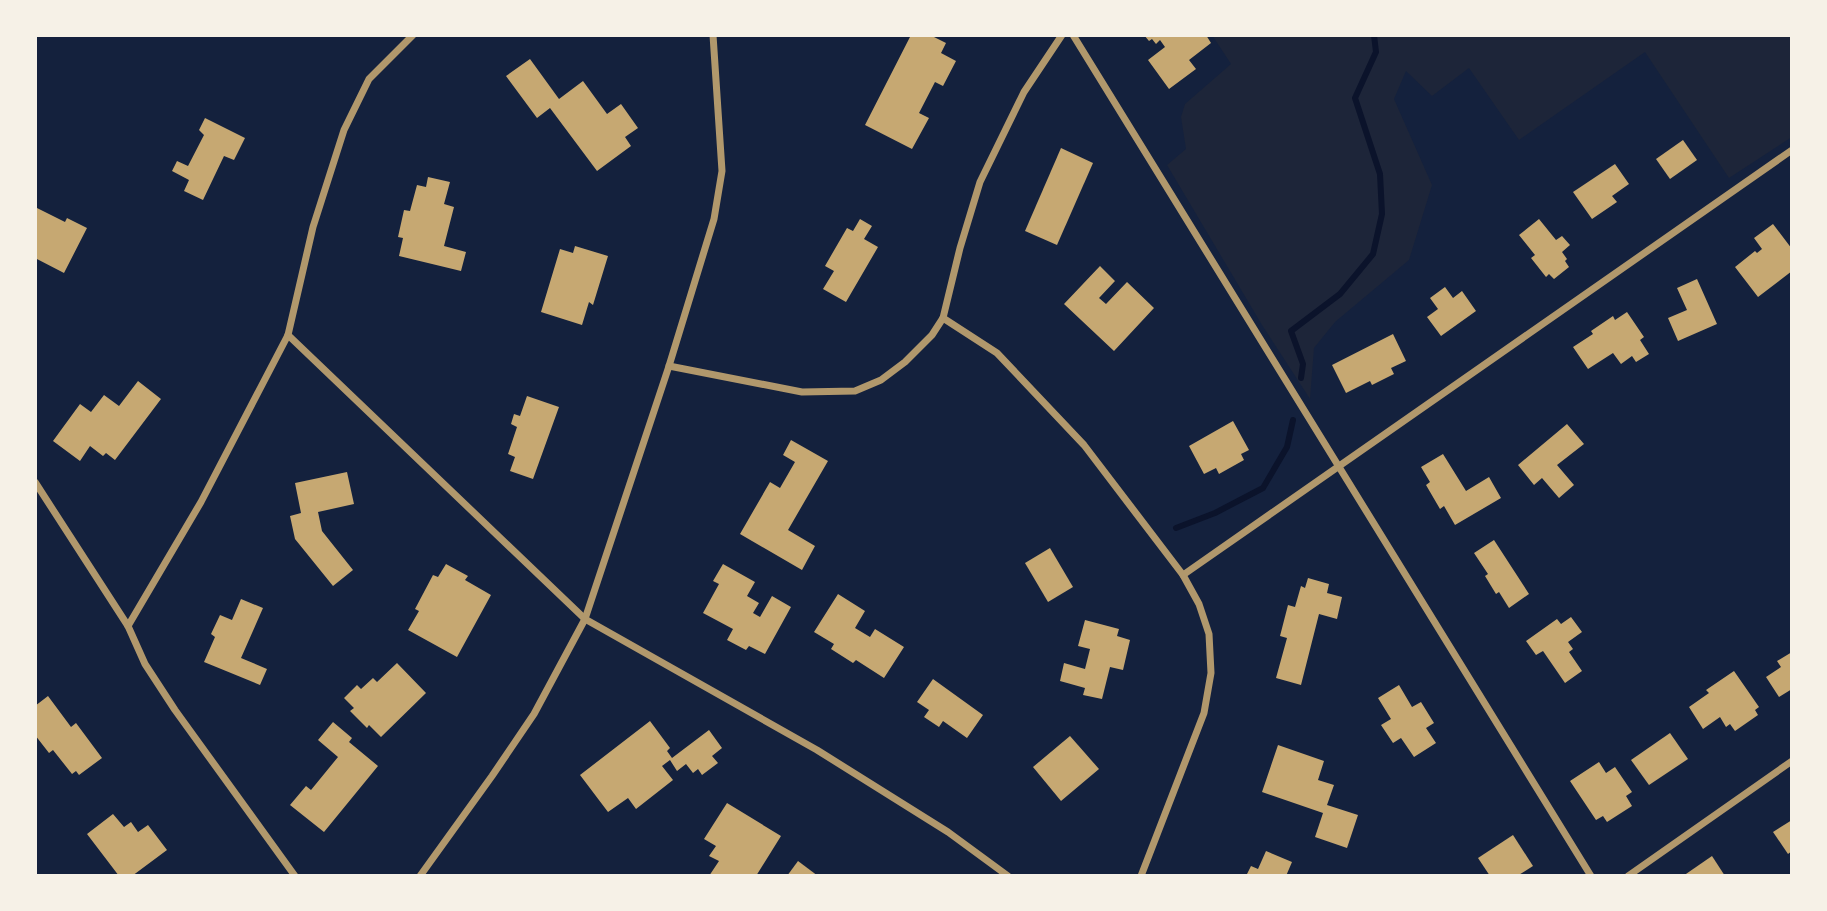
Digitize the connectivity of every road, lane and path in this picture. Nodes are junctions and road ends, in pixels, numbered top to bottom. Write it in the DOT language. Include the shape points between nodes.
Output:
graph roads {
  1 [pos="413,35"];
  2 [pos="713,35"];
  3 [pos="1062,35"];
  4 [pos="1073,35"];
  5 [pos="1792,150"];
  6 [pos="943,318"];
  7 [pos="288,335"];
  8 [pos="669,366"];
  9 [pos="1339,468"];
  10 [pos="35,482"];
  11 [pos="1184,575"];
  12 [pos="585,620"];
  13 [pos="128,626"];
  14 [pos="1792,761"];
  15 [pos="295,876"];
  16 [pos="421,876"];
  17 [pos="1008,876"];
  18 [pos="1140,876"];
  19 [pos="1591,876"];
  20 [pos="1628,876"];
  1 -- 7 [label="street" via="369,79 344,130 313,227"];
  2 -- 8 [label="street" via="722,171 714,219"];
  3 -- 6 [label="street" via="1024,92 980,182"];
  4 -- 9 [label="street"];
  5 -- 9 [label="street"];
  6 -- 8 [label="street" via="905,362 881,380 855,391 802,392"];
  6 -- 11 [label="street" via="997,353 1084,445"];
  7 -- 12 [label="street"];
  7 -- 13 [label="street" via="201,502"];
  8 -- 12 [label="street"];
  9 -- 11 [label="street"];
  9 -- 19 [label="street"];
  10 -- 13 [label="street"];
  11 -- 18 [label="street" via="1209,634 1211,673 1204,713"];
  12 -- 16 [label="street" via="534,714"];
  12 -- 17 [label="street" via="828,757 948,832"];
  13 -- 15 [label="street" via="145,664"];
  14 -- 20 [label="street"];
}
